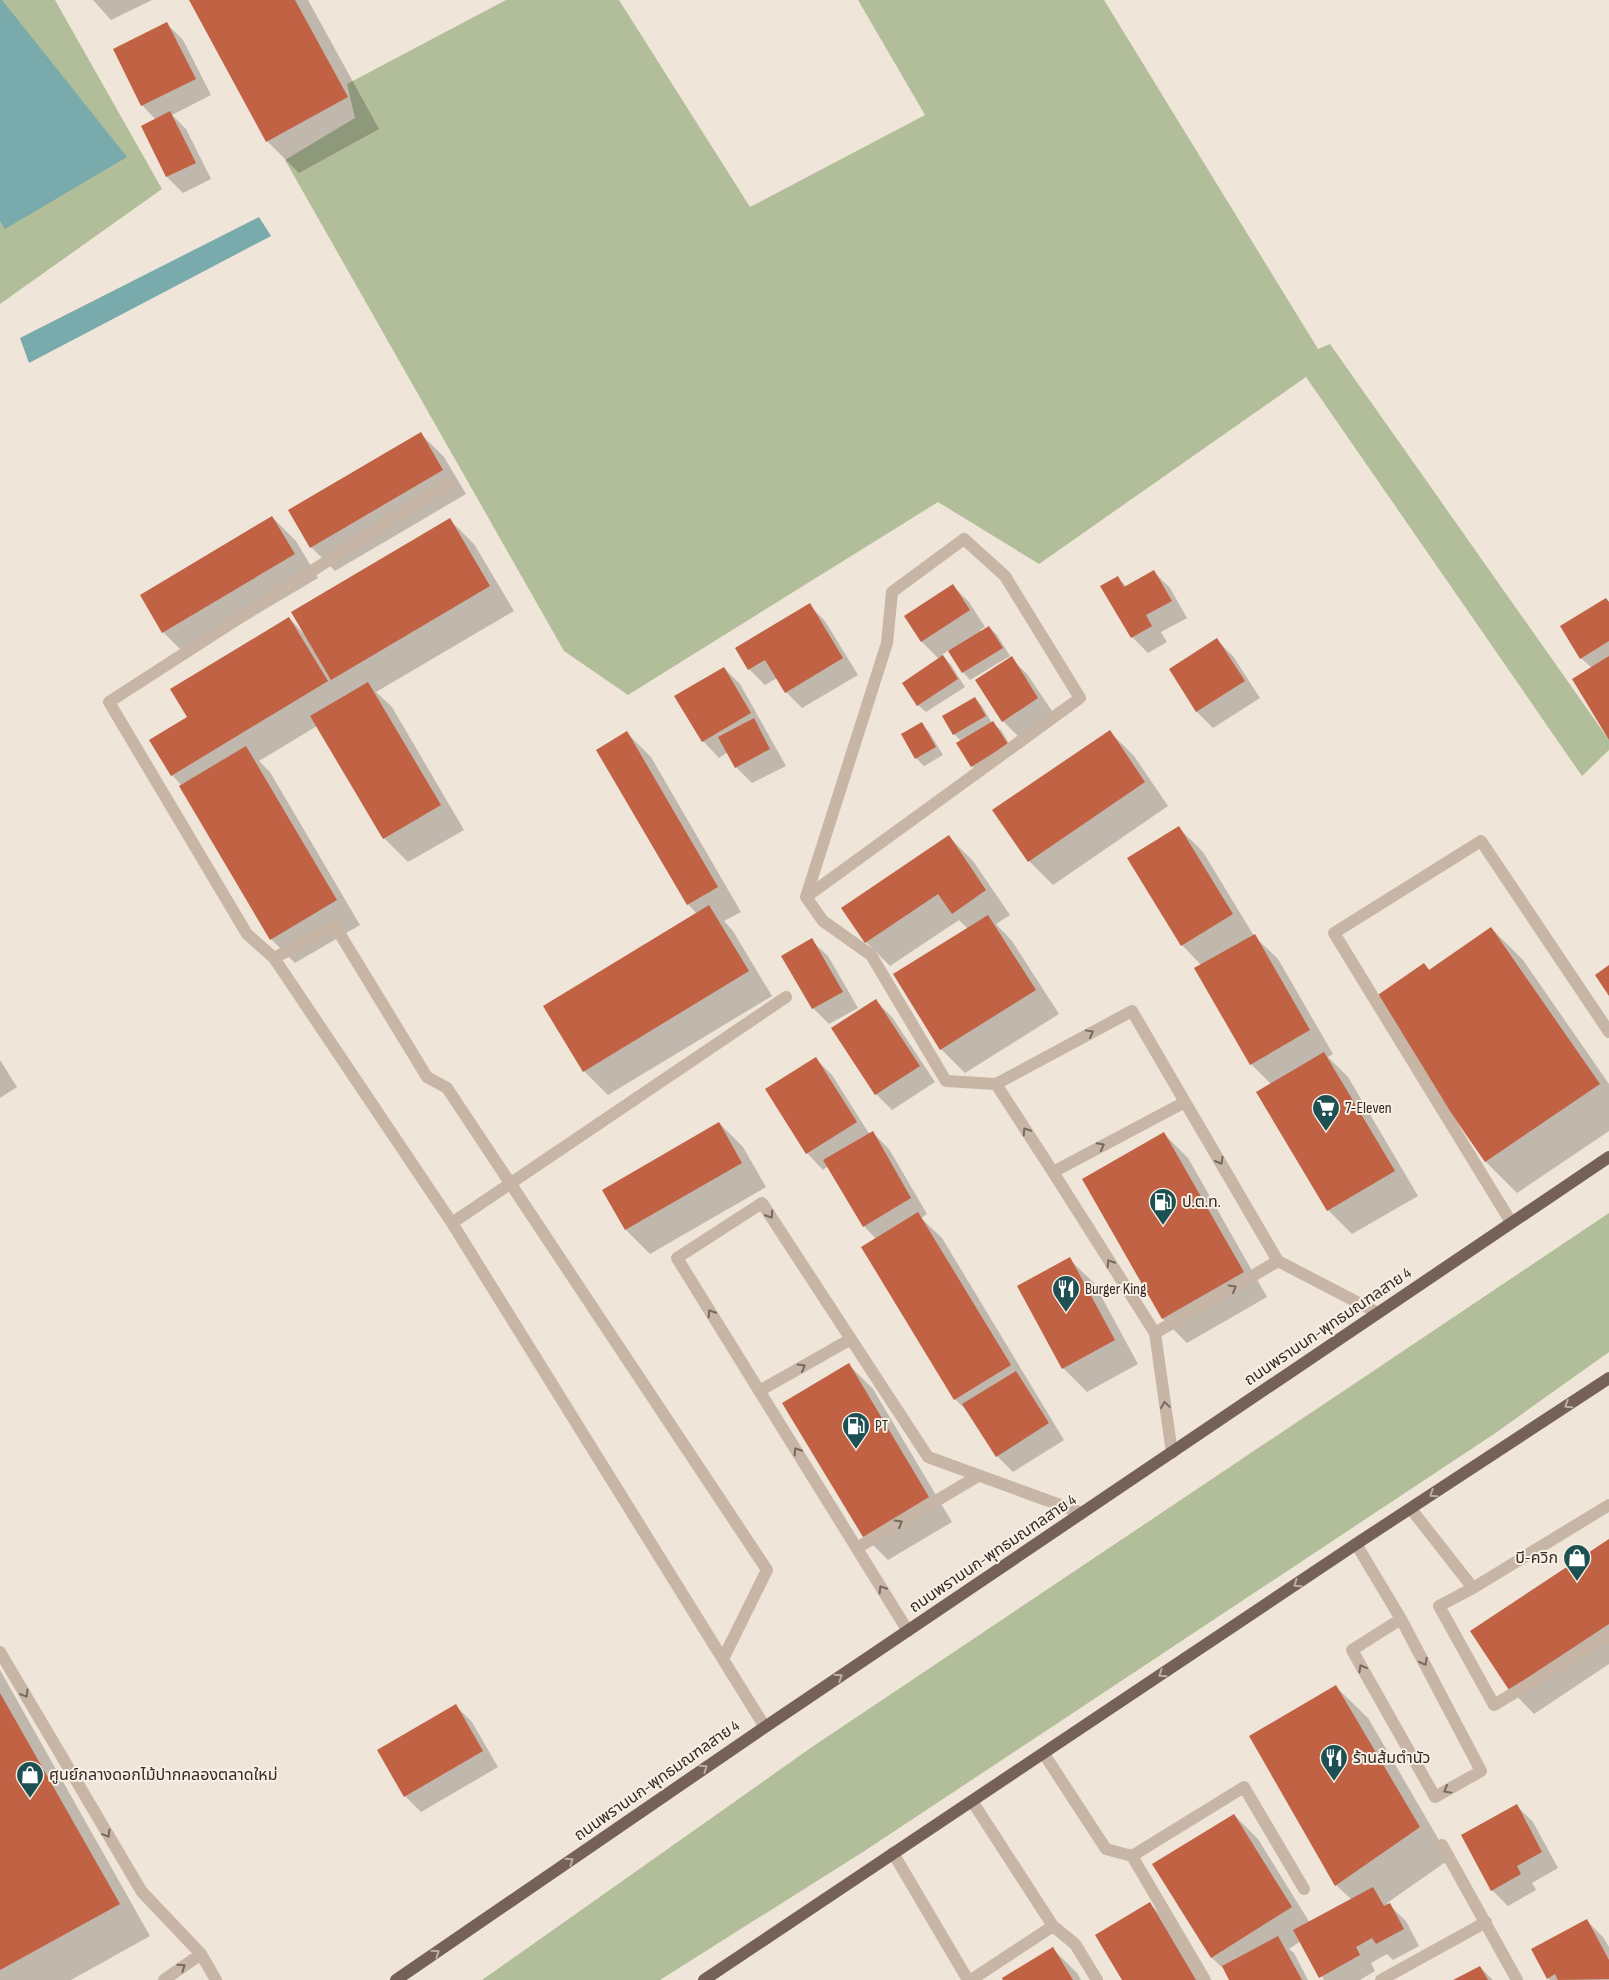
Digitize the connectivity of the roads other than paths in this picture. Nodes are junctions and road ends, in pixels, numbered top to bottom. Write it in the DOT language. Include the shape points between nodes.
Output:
graph roads {
  1 [pos="450,482"];
  2 [pos="806,897"];
  3 [pos="274,958"];
  4 [pos="786,998"];
  5 [pos="1609,1032"];
  6 [pos="996,1084"];
  7 [pos="1185,1102"];
  8 [pos="1609,1157"];
  9 [pos="1053,1172"];
  10 [pos="510,1183"];
  11 [pos="1511,1222"];
  12 [pos="452,1223"];
  13 [pos="1278,1261"];
  14 [pos="1378,1313"];
  15 [pos="1155,1333"];
  16 [pos="851,1339"];
  17 [pos="1609,1378"];
  18 [pos="759,1391"];
  19 [pos="1172,1453"];
  20 [pos="978,1476"];
  21 [pos="1609,1505"];
  22 [pos="1411,1509"];
  23 [pos="1082,1513"];
  24 [pos="1356,1544"];
  25 [pos="857,1548"];
  26 [pos="1473,1588"];
  27 [pos="1401,1619"];
  28 [pos="908,1630"];
  29 [pos="1609,1636"];
  30 [pos="0,1652"];
  31 [pos="723,1660"];
  32 [pos="765,1727"];
  33 [pos="1044,1754"];
  34 [pos="972,1801"];
  35 [pos="1442,1845"];
  36 [pos="893,1853"];
  37 [pos="1132,1856"];
  38 [pos="1304,1889"];
  39 [pos="1486,1922"];
  40 [pos="1052,1926"];
  41 [pos="201,1954"];
  42 [pos="164,1980"];
  43 [pos="216,1980"];
  44 [pos="396,1980"];
  45 [pos="704,1980"];
  46 [pos="970,1980"];
  47 [pos="1097,1980"];
  48 [pos="1205,1980"];
  49 [pos="1380,1980"];
  50 [pos="1517,1980"];
  1 -- 3 [label="street" via="109,702 248,934"];
  2 -- 2 [label="street" via="1080,698 1005,576 964,539 892,592 887,643"];
  2 -- 6 [label="street" via="823,921 870,955 946,1080"];
  3 -- 10 [label="street" via="335,926 427,1077 447,1088"];
  3 -- 12 [label="street"];
  4 -- 10 [label="street"];
  5 -- 11 [label="street" via="1481,841 1334,934"];
  6 -- 7 [label="street, one-way" via="1132,1010"];
  9 -- 6 [label="street, one-way"];
  9 -- 7 [label="street, one-way"];
  7 -- 13 [label="street, one-way"];
  8 -- 11 [label="main road, ถนนพรานนก-พุทธมณฑลสาย 4"];
  15 -- 9 [label="street, one-way"];
  10 -- 12 [label="street"];
  10 -- 31 [label="street" via="767,1570"];
  11 -- 14 [label="main road, ถนนพรานนก-พุทธมณฑลสาย 4"];
  12 -- 31 [label="street"];
  13 -- 14 [label="street"];
  15 -- 13 [label="street, one-way"];
  14 -- 19 [label="main road, ถนนพรานนก-พุทธมณฑลสาย 4"];
  19 -- 15 [label="street, one-way"];
  18 -- 16 [label="street, one-way"];
  18 -- 16 [label="street, one-way" via="677,1258 762,1203"];
  16 -- 20 [label="street" via="928,1457"];
  17 -- 22 [label="main road, one-way"];
  25 -- 18 [label="street, one-way"];
  19 -- 23 [label="main road, ถนนพรานนก-พุทธมณฑลสาย 4"];
  20 -- 23 [label="street"];
  25 -- 20 [label="street, one-way"];
  21 -- 26 [label="street"];
  22 -- 24 [label="main road"];
  22 -- 26 [label="street"];
  23 -- 28 [label="main road, ถนนพรานนก-พุทธมณฑลสาย 4"];
  24 -- 27 [label="street"];
  24 -- 33 [label="main road, one-way"];
  28 -- 25 [label="street, one-way"];
  26 -- 29 [label="street" via="1439,1606 1494,1705"];
  27 -- 27 [label="street, one-way" via="1481,1771 1435,1797 1352,1650"];
  32 -- 28 [label="main road, ถนนพรานนก-พุทธมณฑลสาย 4, one-way"];
  30 -- 41 [label="street, one-way" via="142,1892"];
  31 -- 32 [label="street"];
  44 -- 32 [label="main road, ถนนพรานนก-พุทธมณฑลสาย 4, one-way"];
  33 -- 34 [label="main road"];
  33 -- 37 [label="street" via="1106,1849"];
  34 -- 36 [label="main road"];
  34 -- 40 [label="street"];
  35 -- 39 [label="street"];
  36 -- 45 [label="main road"];
  36 -- 46 [label="street"];
  37 -- 38 [label="street" via="1244,1787"];
  37 -- 48 [label="street"];
  39 -- 49 [label="street"];
  39 -- 50 [label="street"];
  40 -- 46 [label="street"];
  40 -- 47 [label="street" via="1075,1944"];
  42 -- 41 [label="street, one-way"];
  41 -- 43 [label="street"];
}
